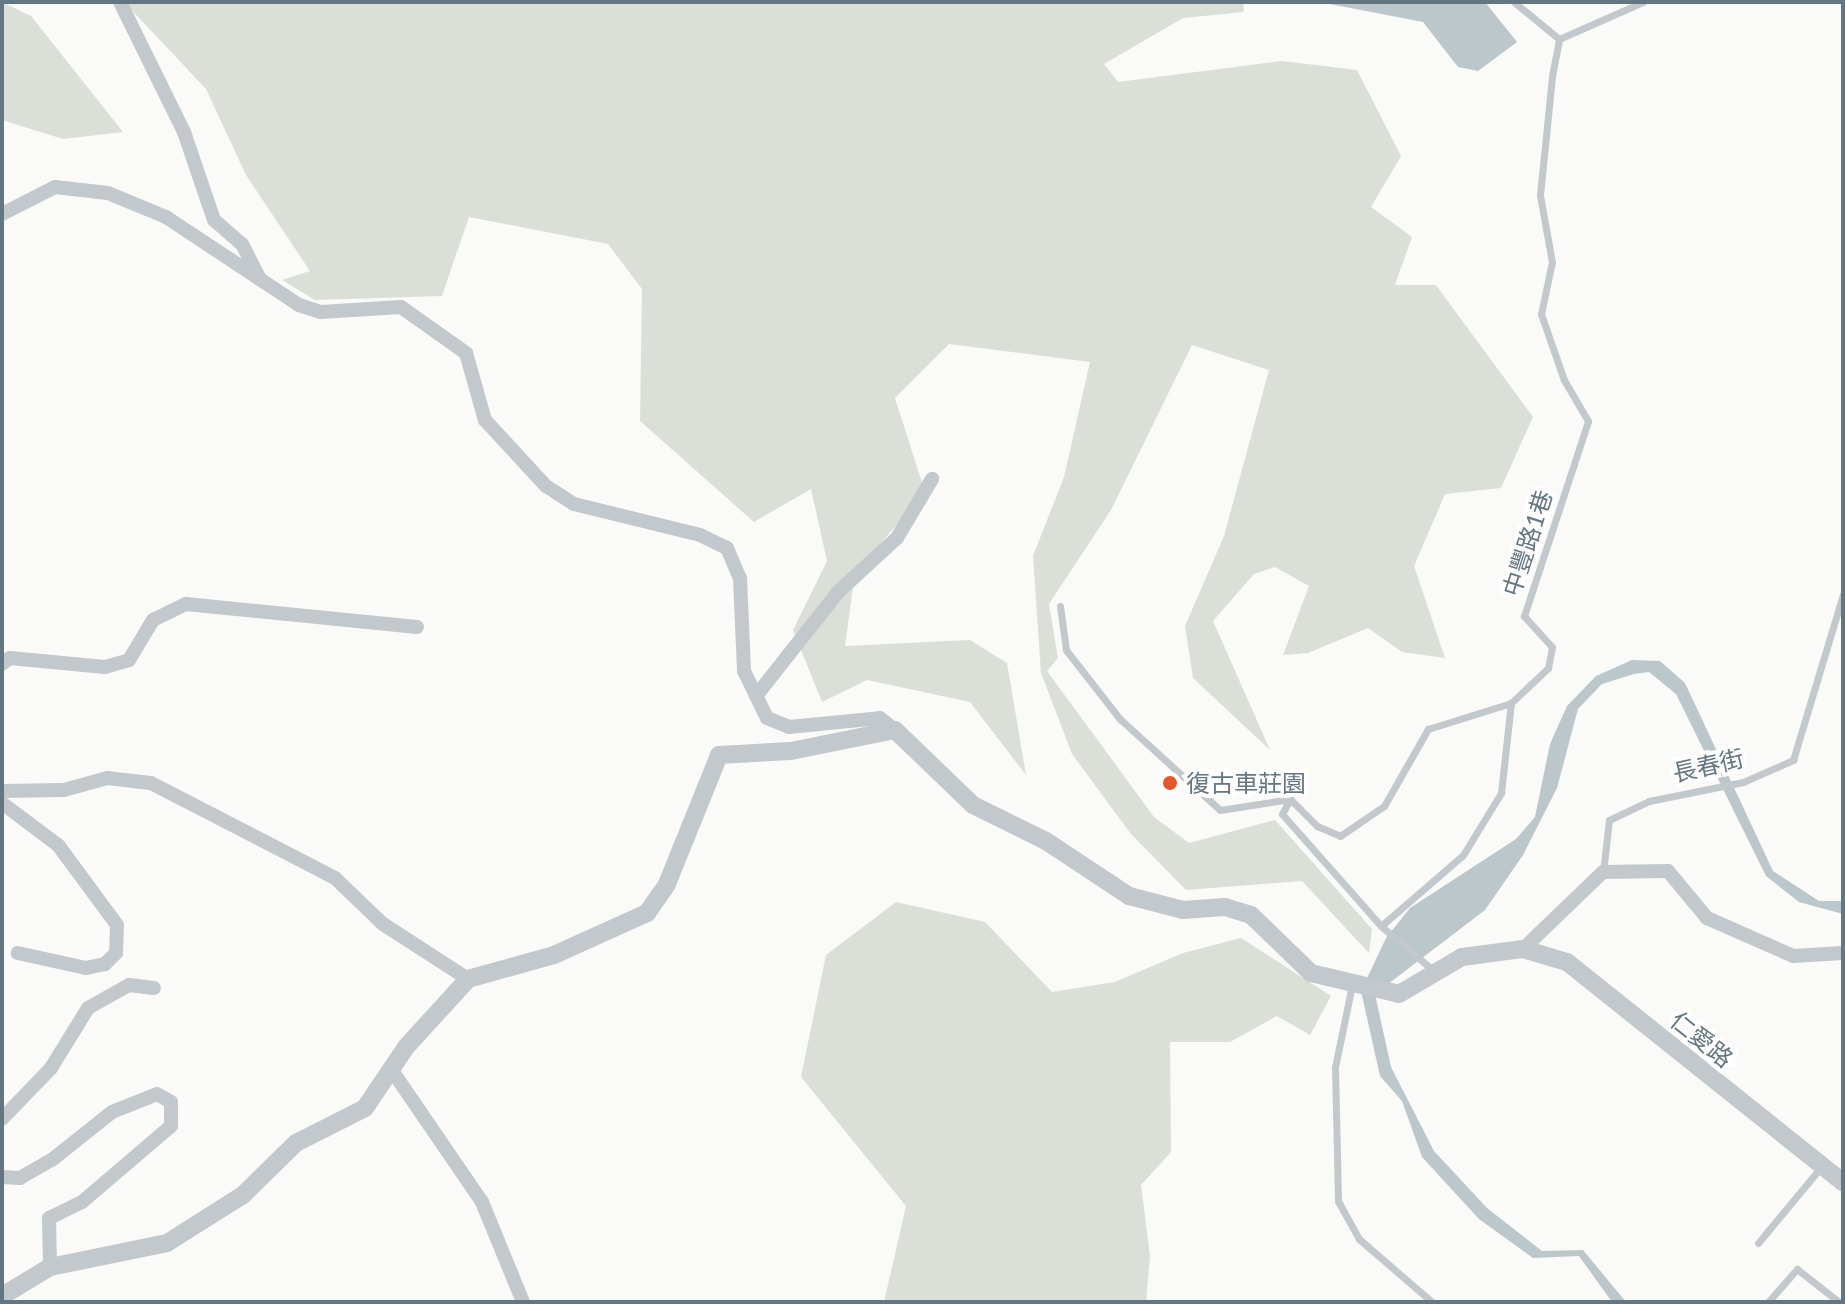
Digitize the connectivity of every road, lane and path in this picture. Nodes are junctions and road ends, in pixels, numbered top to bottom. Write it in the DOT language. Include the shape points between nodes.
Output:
graph roads {
  1 [pos="120,2"];
  2 [pos="1514,2"];
  3 [pos="1643,2"];
  4 [pos="1559,39"];
  5 [pos="2,214"];
  6 [pos="262,283"];
  7 [pos="932,479"];
  8 [pos="1843,594"];
  9 [pos="1060,606"];
  10 [pos="417,627"];
  11 [pos="2,664"];
  12 [pos="756,696"];
  13 [pos="1511,703"];
  14 [pos="895,730"];
  15 [pos="2,791"];
  16 [pos="1290,799"];
  17 [pos="2,803"];
  18 [pos="1603,872"];
  19 [pos="1381,926"];
  20 [pos="1523,949"];
  21 [pos="18,953"];
  22 [pos="1843,953"];
  23 [pos="1436,973"];
  24 [pos="468,979"];
  25 [pos="1353,983"];
  26 [pos="154,988"];
  27 [pos="391,1069"];
  28 [pos="2,1119"];
  29 [pos="1822,1165"];
  30 [pos="2,1177"];
  31 [pos="1843,1182"];
  32 [pos="1758,1243"];
  33 [pos="50,1267"];
  34 [pos="4,1298"];
  35 [pos="523,1302"];
  36 [pos="1432,1302"];
  37 [pos="1768,1302"];
  38 [pos="1839,1302"];
  1 -- 6 [label="street" via="184,132 214,220 242,244"];
  2 -- 4 [label="lane"];
  3 -- 4 [label="lane"];
  4 -- 13 [label="lane, 中豐路1巷" via="1540,195 1552,262 1541,314 1564,380 1588,421 1524,616 1552,647 1548,668"];
  5 -- 6 [label="street" via="55,187 108,193 177,224"];
  6 -- 12 [label="street" via="321,312 401,307 466,353 485,420 546,486 574,504 700,535 727,548 740,578 739,651"];
  7 -- 12 [label="street" via="897,538 838,592"];
  8 -- 18 [label="lane, 長春街" via="1793,760 1743,782 1649,801 1609,820"];
  9 -- 16 [label="lane" via="1066,650 1120,719 1220,810"];
  10 -- 11 [label="street" via="186,604 153,620 129,660 105,667 10,658"];
  12 -- 14 [label="street" via="777,726 855,716 880,718"];
  13 -- 16 [label="lane, 中豐路1巷" via="1428,729 1384,806 1340,836 1317,826"];
  13 -- 19 [label="lane" via="1501,793 1463,855"];
  14 -- 24 [label="street" via="791,751 719,755 667,884 647,913 554,955"];
  14 -- 25 [label="street" via="973,805 1046,841 1129,896 1183,910 1225,907 1251,915 1311,973"];
  15 -- 24 [label="street" via="64,790 107,778 151,783 335,878 383,924"];
  16 -- 19 [label="lane" via="1282,814"];
  17 -- 21 [label="street" via="58,845 117,925 116,953 105,964 86,968"];
  18 -- 20 [label="street"];
  18 -- 22 [label="street" via="1668,871 1707,918 1793,956"];
  19 -- 23 [label="lane"];
  20 -- 23 [label="street" via="1462,957"];
  20 -- 29 [label="street, 仁愛路" via="1567,962"];
  23 -- 25 [label="street" via="1399,994"];
  24 -- 27 [label="street"];
  25 -- 36 [label="lane" via="1335,1067 1338,1201 1359,1239"];
  26 -- 28 [label="street" via="129,985 88,1008 51,1068"];
  27 -- 33 [label="street" via="365,1108 296,1143 243,1195 167,1243"];
  27 -- 35 [label="street" via="482,1202"];
  29 -- 31 [label="street, 仁愛路"];
  29 -- 32 [label="lane"];
  30 -- 33 [label="street" via="20,1178 53,1159 112,1112 157,1094 171,1102 171,1126 82,1202 49,1218"];
  33 -- 34 [label="street"];
  37 -- 38 [label="lane" via="1797,1269"];
}
